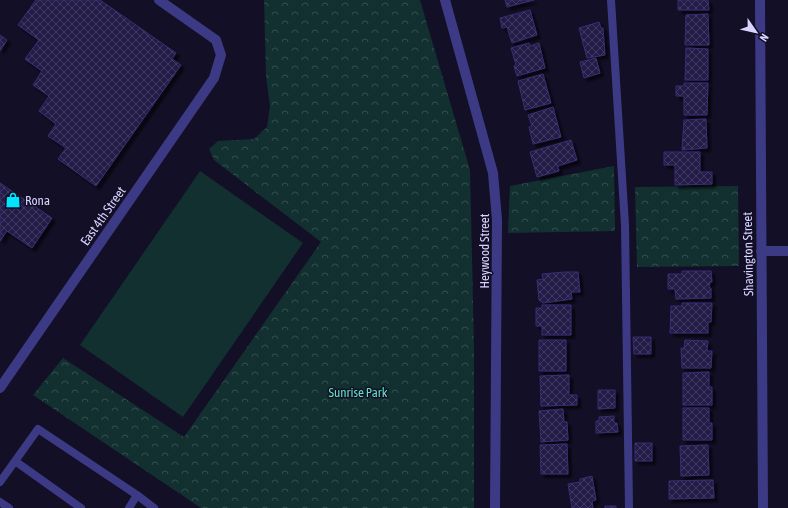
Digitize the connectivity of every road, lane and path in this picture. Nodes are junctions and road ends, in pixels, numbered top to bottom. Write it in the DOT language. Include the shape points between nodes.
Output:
graph roads {
  1 [pos="159,0"];
  2 [pos="445,0"];
  3 [pos="611,0"];
  4 [pos="760,0"];
  5 [pos="760,251"];
  6 [pos="788,251"];
  7 [pos="0,388"];
  8 [pos="15,461"];
  9 [pos="0,482"];
  10 [pos="137,495"];
  11 [pos="0,502"];
  12 [pos="9,508"];
  13 [pos="81,508"];
  14 [pos="129,508"];
  15 [pos="154,508"];
  16 [pos="494,508"];
  17 [pos="629,508"];
  18 [pos="764,508"];
  1 -- 7 [label="street, East 4th Street" via="216,40 221,56 214,78"];
  2 -- 16 [label="street, Heywood Street" via="496,191 498,220"];
  3 -- 17 [label="lane" via="625,225"];
  4 -- 5 [label="street, Shavington Street"];
  5 -- 6 [label="street"];
  5 -- 18 [label="street, Shavington Street"];
  8 -- 9 [label="lane"];
  8 -- 10 [label="lane" via="38,429"];
  8 -- 13 [label="lane"];
  10 -- 14 [label="lane"];
  10 -- 15 [label="lane"];
  11 -- 12 [label="lane"];
}
